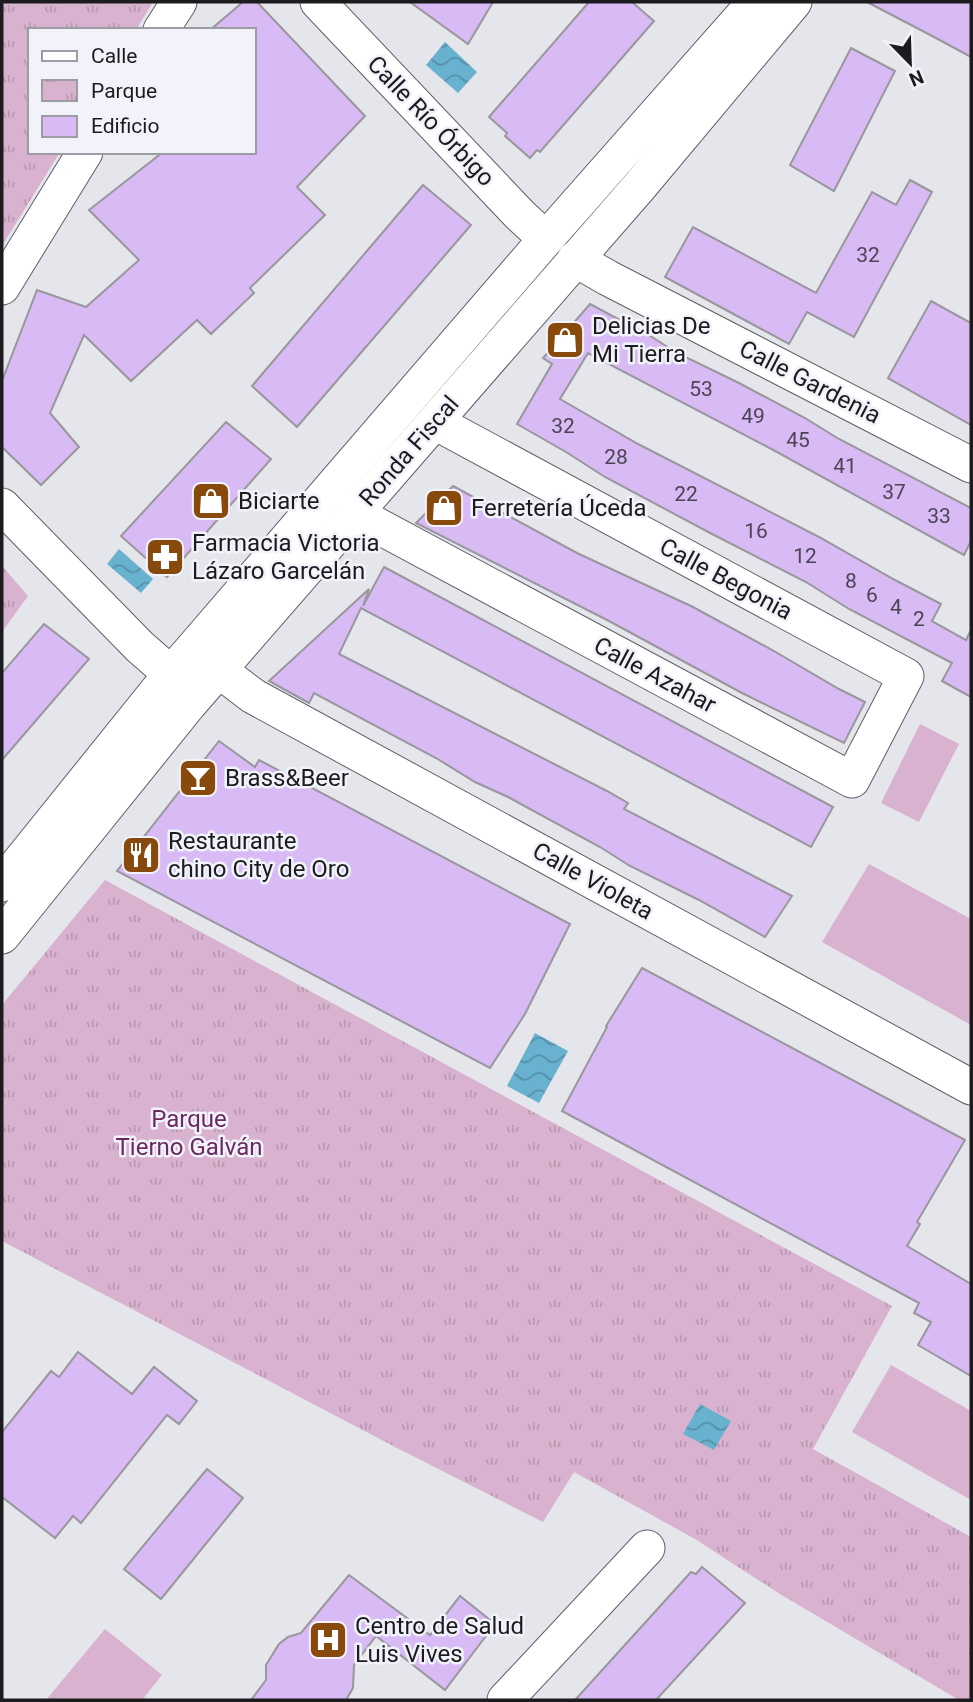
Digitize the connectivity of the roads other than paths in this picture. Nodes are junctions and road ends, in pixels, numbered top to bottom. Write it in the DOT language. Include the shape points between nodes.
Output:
graph roads {
  1 [pos="179,2"];
  2 [pos="317,2"];
  3 [pos="755,2"];
  4 [pos="794,2"];
  5 [pos="162,28"];
  6 [pos="84,154"];
  7 [pos="546,239"];
  8 [pos="575,259"];
  9 [pos="2,287"];
  10 [pos="435,422"];
  11 [pos="971,465"];
  12 [pos="2,506"];
  13 [pos="354,513"];
  14 [pos="219,670"];
  15 [pos="171,674"];
  16 [pos="906,676"];
  17 [pos="2,884"];
  18 [pos="2,936"];
  19 [pos="971,1087"];
  20 [pos="647,1548"];
  21 [pos="505,1700"];
  1 -- 5 [label="street"];
  2 -- 7 [label="street, Calle Río Órbigo"];
  3 -- 7 [label="street, Ronda Fiscal"];
  4 -- 8 [label="street, Ronda Fiscal"];
  6 -- 9 [label="street"];
  7 -- 15 [label="street, Ronda Fiscal"];
  8 -- 10 [label="street, Ronda Fiscal"];
  8 -- 11 [label="street, Calle Gardenia"];
  10 -- 13 [label="street, Ronda Fiscal"];
  10 -- 16 [label="street, Calle Begonia"];
  12 -- 15 [label="street"];
  13 -- 14 [label="street, Ronda Fiscal"];
  13 -- 16 [label="street, Calle Azahar" via="852,780"];
  14 -- 18 [label="street, Ronda Fiscal"];
  14 -- 19 [label="street, Calle Violeta" via="253,696"];
  15 -- 17 [label="street, Ronda Fiscal"];
  20 -- 21 [label="street"];
}
